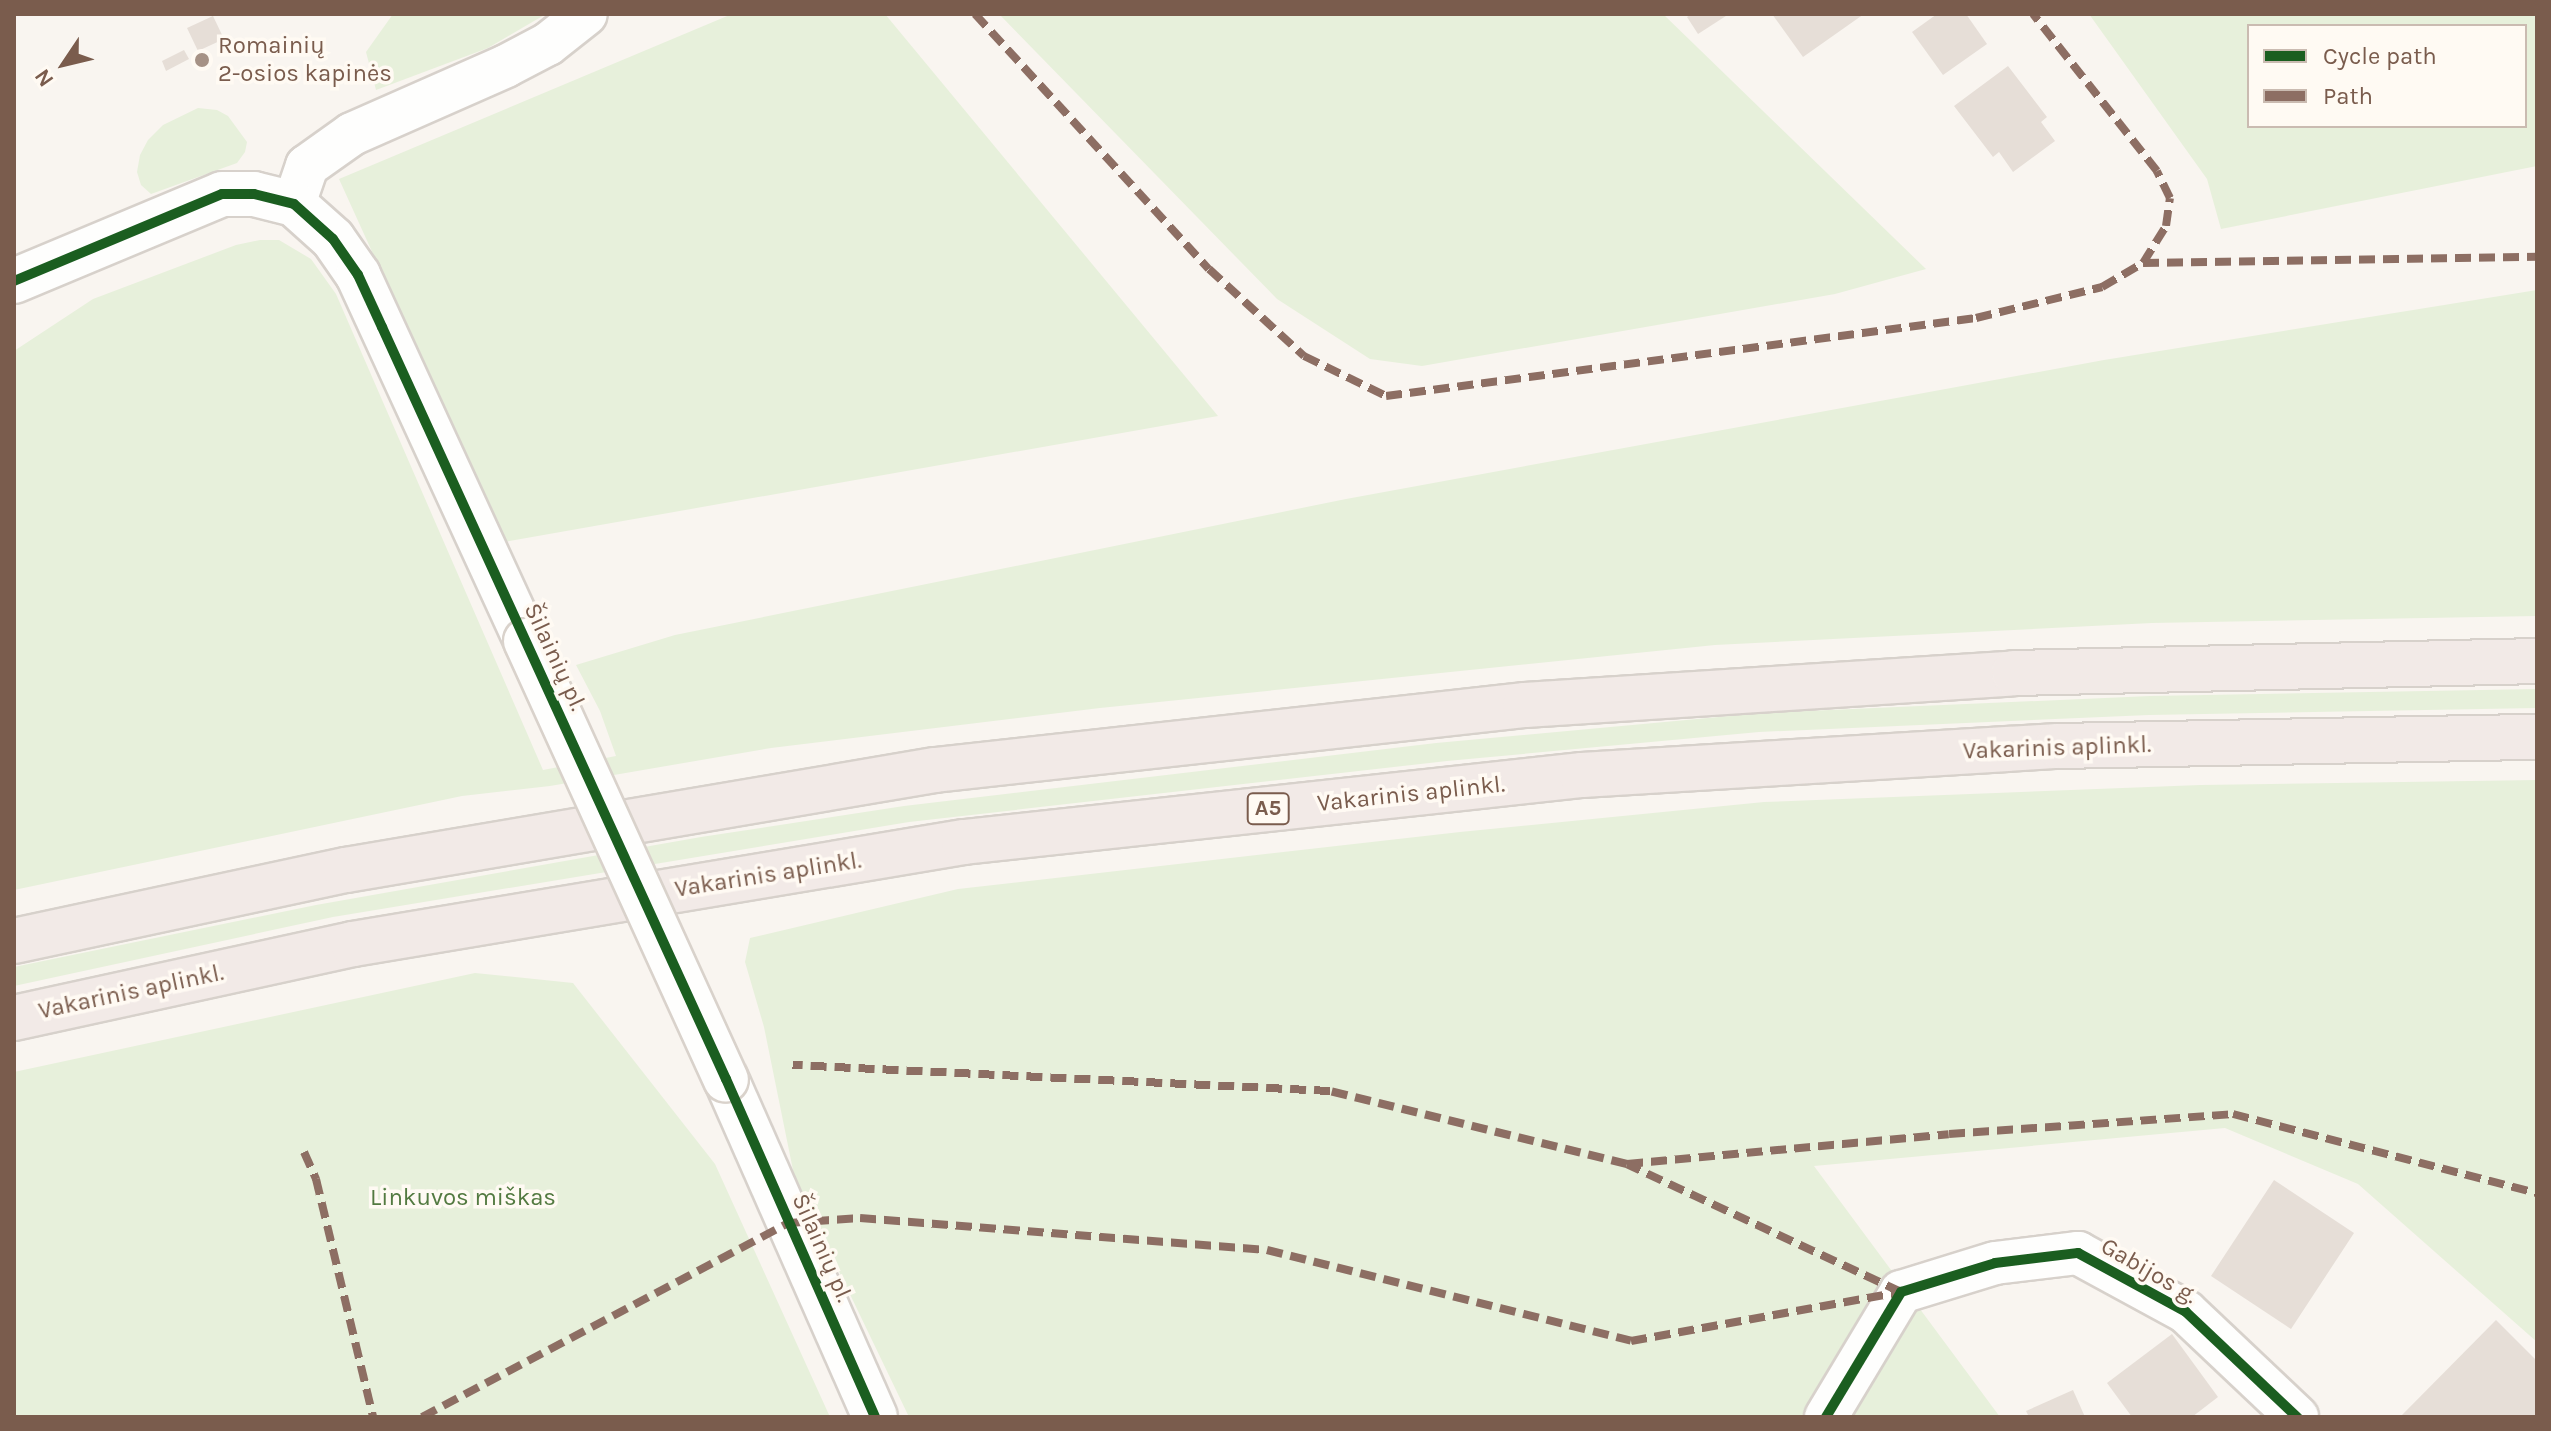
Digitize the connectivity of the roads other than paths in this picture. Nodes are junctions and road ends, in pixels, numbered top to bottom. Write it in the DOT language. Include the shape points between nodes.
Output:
graph roads {
  1 [pos="586,14"];
  2 [pos="294,204"];
  3 [pos="14,281"];
  4 [pos="2537,661"];
  5 [pos="2537,737"];
  6 [pos="14,941"];
  7 [pos="14,1018"];
  8 [pos="875,1417"];
  9 [pos="1826,1417"];
  10 [pos="2297,1417"];
  1 -- 2 [label="street" via="548,44 506,66 352,134 307,166"];
  2 -- 3 [label="street, Šilainių pl." via="254,194 222,194"];
  2 -- 8 [label="street, Šilainių pl., bridge" via="333,239 358,275"];
  4 -- 6 [label="highway" via="2014,673 1540,704 951,768 346,870"];
  5 -- 7 [label="highway, Vakarinis aplinkl. / A5" via="2058,746 1582,775 980,841 353,944"];
  9 -- 10 [label="street, Gabijos g." via="1901,1292 1995,1263 2078,1253 2186,1312"];
}
